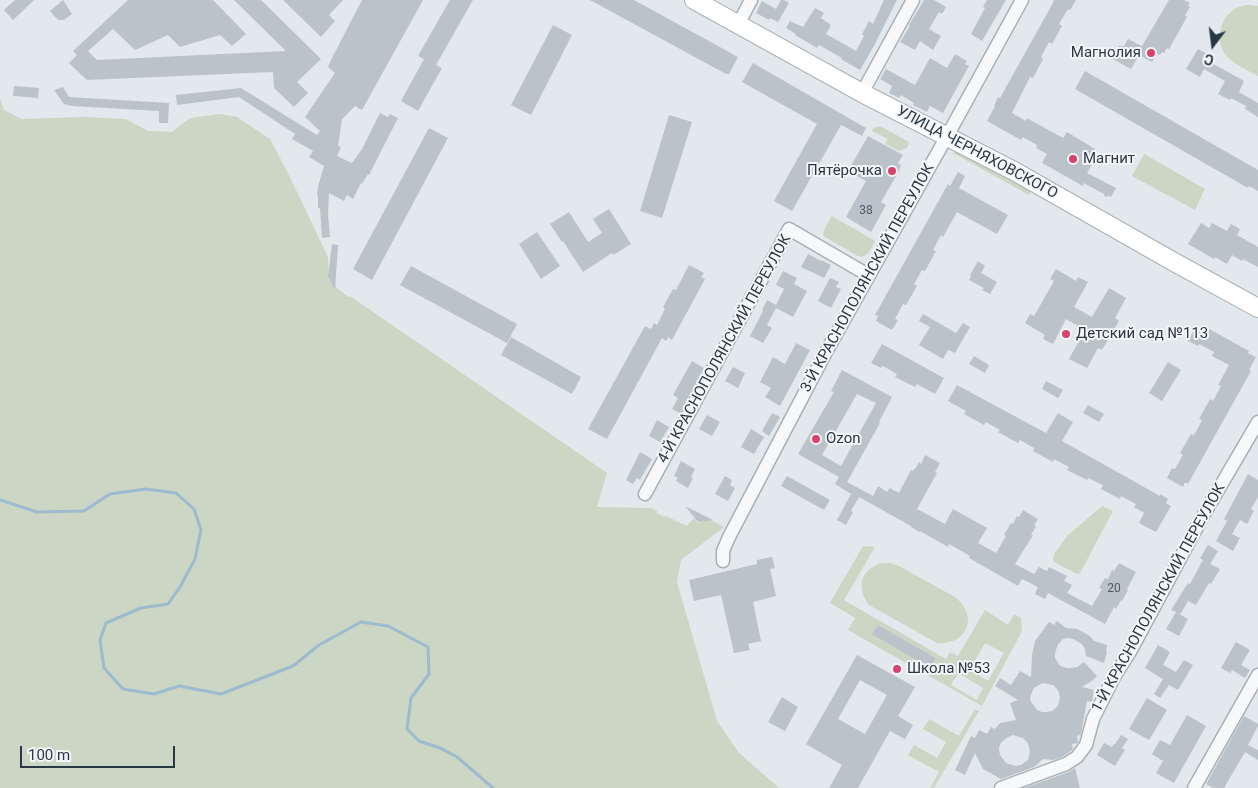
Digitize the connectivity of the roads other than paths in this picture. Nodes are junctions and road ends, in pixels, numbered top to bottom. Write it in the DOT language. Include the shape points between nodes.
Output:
graph roads {
  1 [pos="694,0"];
  2 [pos="751,0"];
  3 [pos="913,0"];
  4 [pos="1022,0"];
  5 [pos="738,25"];
  6 [pos="862,93"];
  7 [pos="947,136"];
  8 [pos="868,275"];
  9 [pos="1258,308"];
  10 [pos="1258,422"];
  11 [pos="645,494"];
  12 [pos="722,560"];
  13 [pos="1258,675"];
  14 [pos="1000,788"];
  15 [pos="1194,788"];
  1 -- 5 [label="main road, УЛИЦА ЧЕРНЯХОВСКОГО"];
  2 -- 5 [label="street"];
  3 -- 6 [label="street"];
  4 -- 7 [label="street, 3-Й КРАСНОПОЛЯНСКИЙ ПЕРЕУЛОК"];
  5 -- 6 [label="main road, УЛИЦА ЧЕРНЯХОВСКОГО"];
  6 -- 7 [label="main road, УЛИЦА ЧЕРНЯХОВСКОГО"];
  7 -- 8 [label="street, 3-Й КРАСНОПОЛЯНСКИЙ ПЕРЕУЛОК"];
  7 -- 9 [label="main road, УЛИЦА ЧЕРНЯХОВСКОГО"];
  8 -- 11 [label="street, 4-Й КРАСНОПОЛЯНСКИЙ ПЕРЕУЛОК" via="789,229"];
  8 -- 12 [label="street, 3-Й КРАСНОПОЛЯНСКИЙ ПЕРЕУЛОК" via="728,536"];
  10 -- 14 [label="street, 1-Й КРАСНОПОЛЯНСКИЙ ПЕРЕУЛОК" via="1114,677 1093,719 1086,745 1077,757 1066,764"];
  13 -- 15 [label="street"];
}
